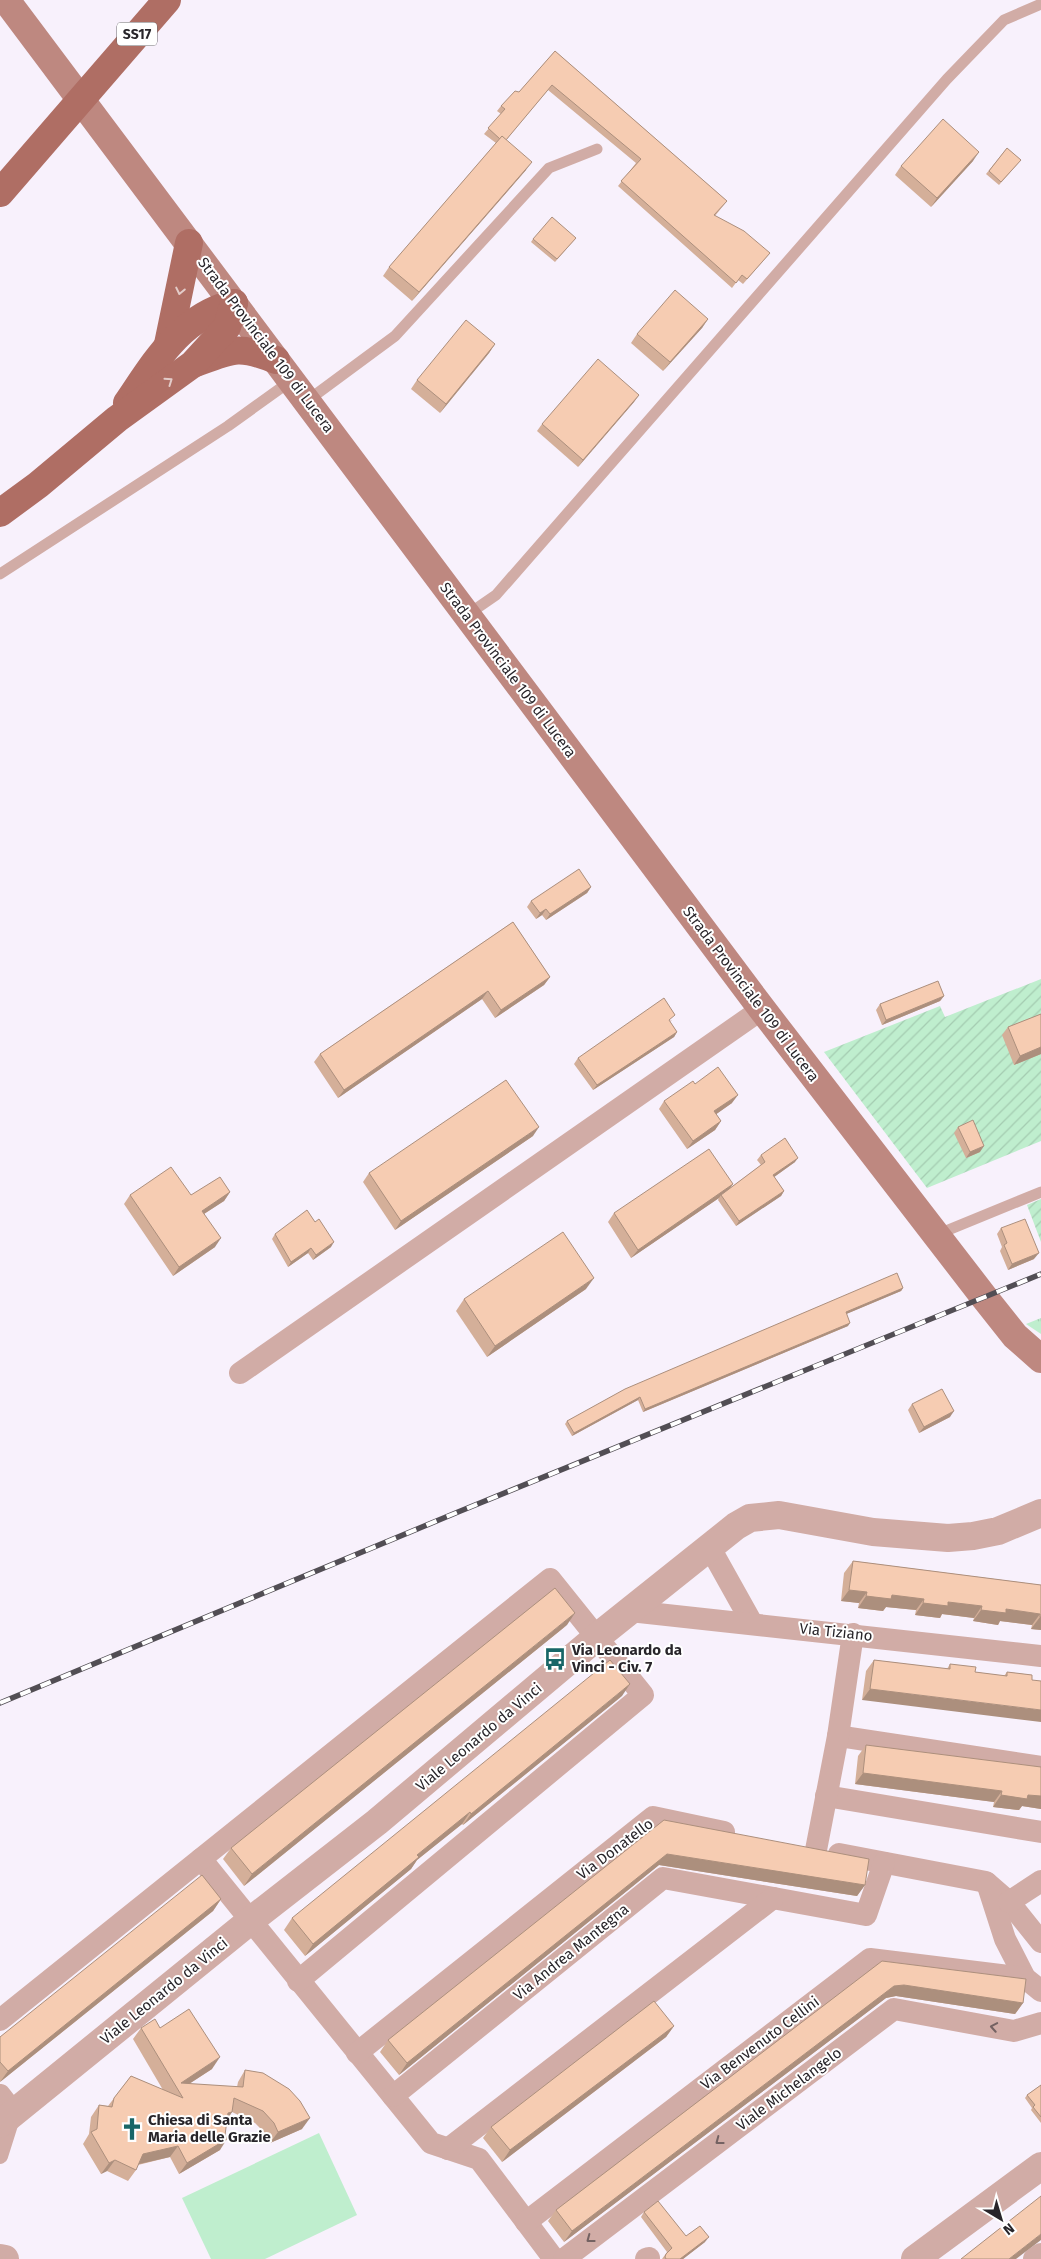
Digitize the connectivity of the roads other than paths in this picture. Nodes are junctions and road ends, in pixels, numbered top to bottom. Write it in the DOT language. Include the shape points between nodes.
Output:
graph roads {
  1 [pos="6,0"];
  2 [pos="167,0"];
  3 [pos="1041,4"];
  4 [pos="597,149"];
  5 [pos="0,193"];
  6 [pos="189,243"];
  7 [pos="234,303"];
  8 [pos="168,344"];
  9 [pos="193,364"];
  10 [pos="292,380"];
  11 [pos="117,418"];
  12 [pos="0,513"];
  13 [pos="0,574"];
  14 [pos="467,615"];
  15 [pos="762,1009"];
  16 [pos="1041,1192"];
  17 [pos="936,1235"];
  18 [pos="1015,1336"];
  19 [pos="1041,1359"];
  20 [pos="1041,1371"];
  21 [pos="240,1372"];
  22 [pos="1041,1513"];
  23 [pos="709,1546"];
  24 [pos="630,1611"];
  25 [pos="752,1623"];
  26 [pos="853,1634"];
  27 [pos="597,1638"];
  28 [pos="1041,1656"];
  29 [pos="838,1736"];
  30 [pos="1041,1767"];
  31 [pos="826,1796"];
  32 [pos="1041,1832"];
  33 [pos="749,1836"];
  34 [pos="200,1859"];
  35 [pos="884,1863"];
  36 [pos="1041,1881"];
  37 [pos="986,1882"];
  38 [pos="773,1898"];
  39 [pos="1009,1902"];
  40 [pos="250,1921"];
  41 [pos="1041,1942"];
  42 [pos="298,1981"];
  43 [pos="1033,1985"];
  44 [pos="0,2020"];
  45 [pos="1041,2023"];
  46 [pos="357,2053"];
  47 [pos="393,2096"];
  48 [pos="5,2111"];
  49 [pos="448,2149"];
  50 [pos="0,2156"];
  51 [pos="1041,2166"];
  52 [pos="526,2222"];
  53 [pos="1041,2254"];
  54 [pos="0,2258"];
  55 [pos="6,2259"];
  56 [pos="554,2259"];
  57 [pos="564,2259"];
  58 [pos="915,2259"];
  59 [pos="1034,2259"];
  1 -- 6 [label="main road, Strada Provinciale 109 di Lucera"];
  2 -- 5 [label="main road, SS17"];
  3 -- 14 [label="lane" via="1004,20 947,79 496,594"];
  4 -- 10 [label="lane" via="548,168 395,336"];
  6 -- 7 [label="main road, Strada Provinciale 109 di Lucera"];
  6 -- 8 [label="main road, one-way"];
  7 -- 8 [label="main road" via="200,317"];
  7 -- 9 [label="main road" via="227,327"];
  7 -- 10 [label="main road, Strada Provinciale 109 di Lucera"];
  8 -- 11 [label="main road"];
  9 -- 10 [label="main road" via="229,350 252,350"];
  11 -- 9 [label="main road, one-way"];
  10 -- 13 [label="lane" via="228,426"];
  10 -- 14 [label="main road, Strada Provinciale 109 di Lucera"];
  11 -- 12 [label="main road"];
  14 -- 15 [label="main road, Strada Provinciale 109 di Lucera"];
  15 -- 17 [label="main road, Strada Provinciale 109 di Lucera"];
  15 -- 21 [label="street"];
  16 -- 17 [label="lane"];
  17 -- 18 [label="main road, Strada Provinciale 109 di Lucera"];
  18 -- 19 [label="main road, Strada Provinciale 109 di Lucera"];
  18 -- 20 [label="street"];
  22 -- 23 [label="street, Viale Leonardo da Vinci" via="998,1531 948,1538 873,1532 764,1515 750,1518"];
  23 -- 24 [label="street, Viale Leonardo da Vinci"];
  23 -- 25 [label="street"];
  24 -- 25 [label="street, Via Tiziano"];
  24 -- 27 [label="street, Viale Leonardo da Vinci"];
  25 -- 26 [label="street, Via Tiziano"];
  26 -- 28 [label="street, Via Tiziano"];
  26 -- 29 [label="street"];
  27 -- 34 [label="street" via="550,1579"];
  27 -- 40 [label="street, Viale Leonardo da Vinci" via="377,1822"];
  27 -- 42 [label="street" via="642,1695"];
  29 -- 30 [label="street"];
  29 -- 31 [label="street"];
  31 -- 32 [label="street"];
  31 -- 35 [label="street" via="807,1848"];
  33 -- 46 [label="street, Via Donatello" via="652,1817"];
  34 -- 40 [label="street"];
  34 -- 44 [label="street"];
  35 -- 37 [label="street"];
  35 -- 38 [label="street, Via Andrea Mantegna" via="866,1915"];
  36 -- 39 [label="street"];
  37 -- 39 [label="street"];
  37 -- 43 [label="street" via="1005,1939"];
  38 -- 47 [label="street, Via Andrea Mantegna" via="663,1878"];
  38 -- 49 [label="street"];
  39 -- 41 [label="street"];
  40 -- 42 [label="street"];
  40 -- 48 [label="street, Viale Leonardo da Vinci"];
  42 -- 46 [label="street"];
  43 -- 52 [label="street, Via Benvenuto Cellini" via="870,1959"];
  45 -- 57 [label="street, Viale Michelangelo, one-way" via="1014,2031 894,2009"];
  46 -- 47 [label="street"];
  47 -- 49 [label="street" via="431,2143"];
  48 -- 50 [label="street"];
  49 -- 52 [label="street" via="479,2159"];
  51 -- 58 [label="street"];
  52 -- 56 [label="street"];
  53 -- 59 [label="street"];
  54 -- 55 [label="street"];
}
